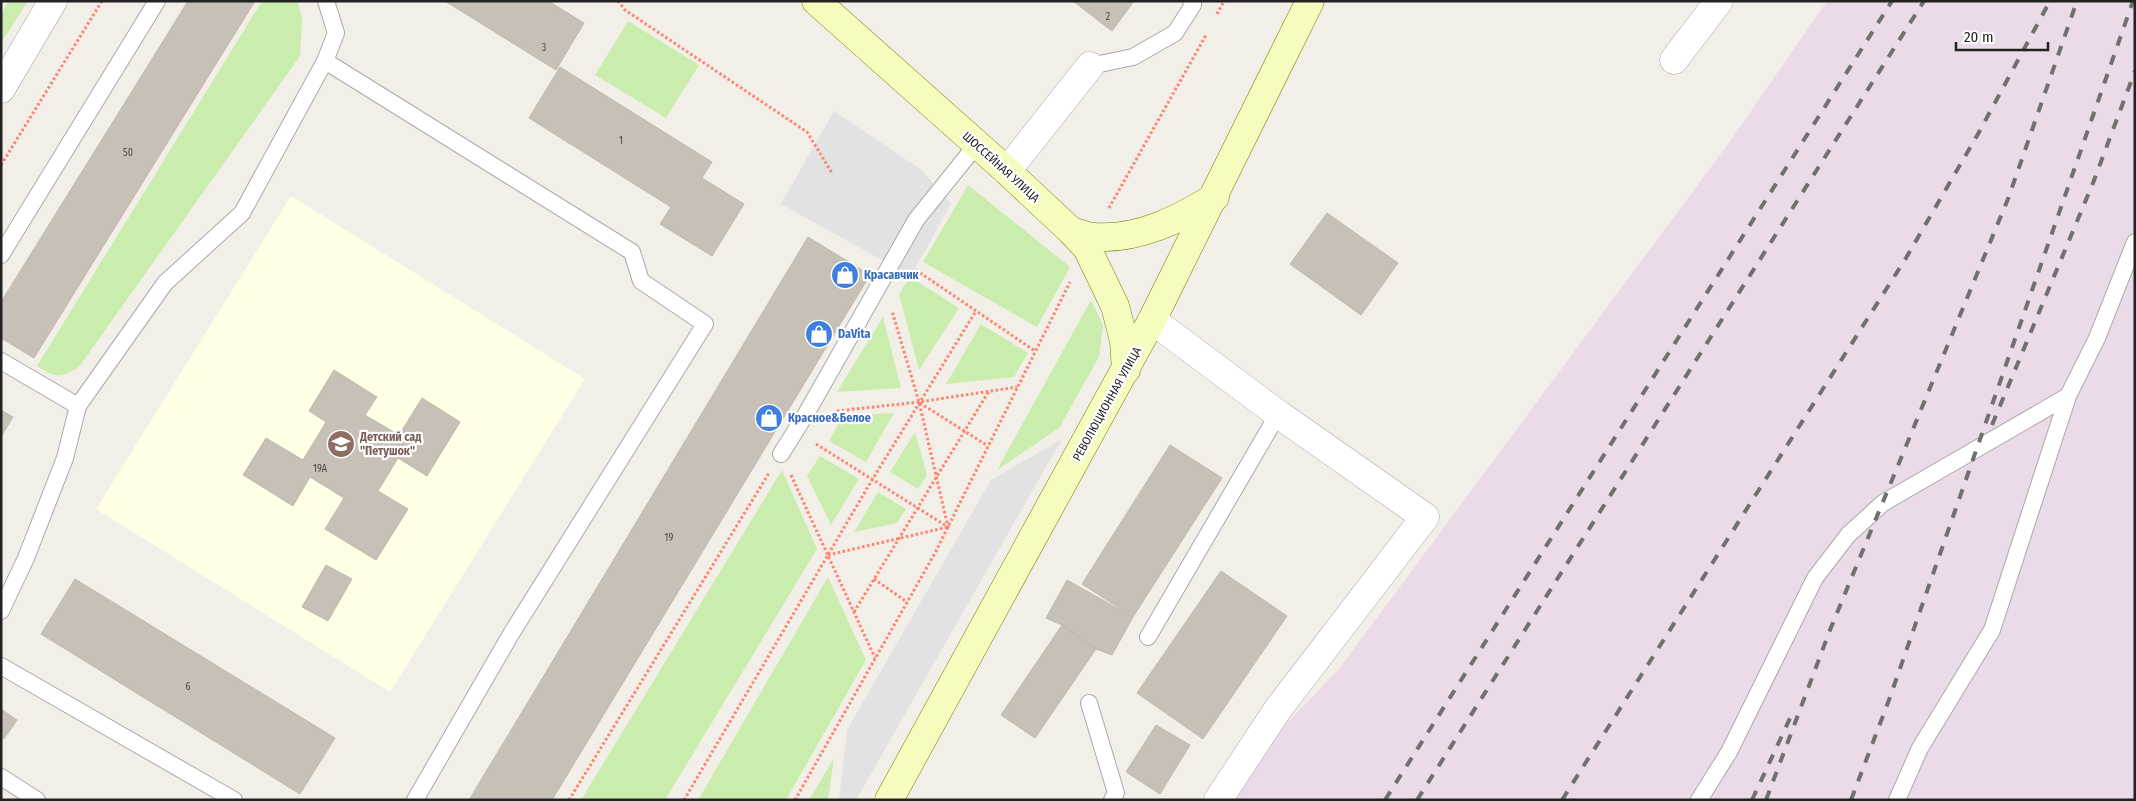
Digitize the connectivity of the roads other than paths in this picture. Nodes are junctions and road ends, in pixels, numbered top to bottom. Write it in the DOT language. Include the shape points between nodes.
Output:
graph roads {
  1 [pos="54,1"];
  2 [pos="157,1"];
  3 [pos="326,1"];
  4 [pos="816,1"];
  5 [pos="1191,1"];
  6 [pos="1310,1"];
  7 [pos="1719,1"];
  8 [pos="324,60"];
  9 [pos="1674,60"];
  10 [pos="1090,66"];
  11 [pos="1,90"];
  12 [pos="977,144"];
  13 [pos="1007,171"];
  14 [pos="1215,197"];
  15 [pos="1084,239"];
  16 [pos="2135,242"];
  17 [pos="1,256"];
  18 [pos="1152,320"];
  19 [pos="1,361"];
  20 [pos="1126,370"];
  21 [pos="2068,396"];
  22 [pos="78,406"];
  23 [pos="1278,414"];
  24 [pos="781,454"];
  25 [pos="1,611"];
  26 [pos="1148,637"];
  27 [pos="1,666"];
  28 [pos="1089,703"];
  29 [pos="1,777"];
  30 [pos="37,800"];
  31 [pos="234,800"];
  32 [pos="415,800"];
  33 [pos="889,800"];
  34 [pos="1112,800"];
  35 [pos="1218,800"];
  36 [pos="1699,800"];
  37 [pos="1897,800"];
  1 -- 11 [label="street"];
  2 -- 17 [label="lane"];
  3 -- 8 [label="lane" via="336,33"];
  4 -- 12 [label="main road, ШОССЕЙНАЯ УЛИЦА"];
  5 -- 10 [label="lane" via="1193,6 1175,33 1133,58"];
  6 -- 14 [label="main road, РЕВОЛЮЦИОННАЯ УЛИЦА"];
  7 -- 9 [label="street"];
  8 -- 22 [label="lane" via="242,214 165,283"];
  8 -- 32 [label="lane" via="632,252 641,281 705,324 511,634"];
  10 -- 13 [label="street"];
  12 -- 13 [label="main road, ШОССЕЙНАЯ УЛИЦА"];
  12 -- 24 [label="lane" via="916,220"];
  13 -- 15 [label="main road, ШОССЕЙНАЯ УЛИЦА"];
  14 -- 15 [label="main road" via="1188,214 1151,230 1126,236"];
  14 -- 18 [label="main road, РЕВОЛЮЦИОННАЯ УЛИЦА"];
  15 -- 20 [label="main road, ШОССЕЙНАЯ УЛИЦА" via="1115,306 1124,340"];
  16 -- 21 [label="lane" via="2098,338"];
  18 -- 20 [label="main road, РЕВОЛЮЦИОННАЯ УЛИЦА"];
  18 -- 23 [label="street"];
  19 -- 22 [label="lane"];
  20 -- 33 [label="main road, РЕВОЛЮЦИОННАЯ УЛИЦА"];
  21 -- 36 [label="lane" via="1883,503 1848,535 1816,578 1729,752"];
  21 -- 37 [label="lane" via="1992,630 1920,748"];
  22 -- 25 [label="lane" via="65,458 26,558"];
  23 -- 26 [label="lane"];
  23 -- 35 [label="street" via="1425,517 1278,709"];
  27 -- 31 [label="lane"];
  28 -- 34 [label="lane" via="1116,793"];
  29 -- 30 [label="lane"];
}
